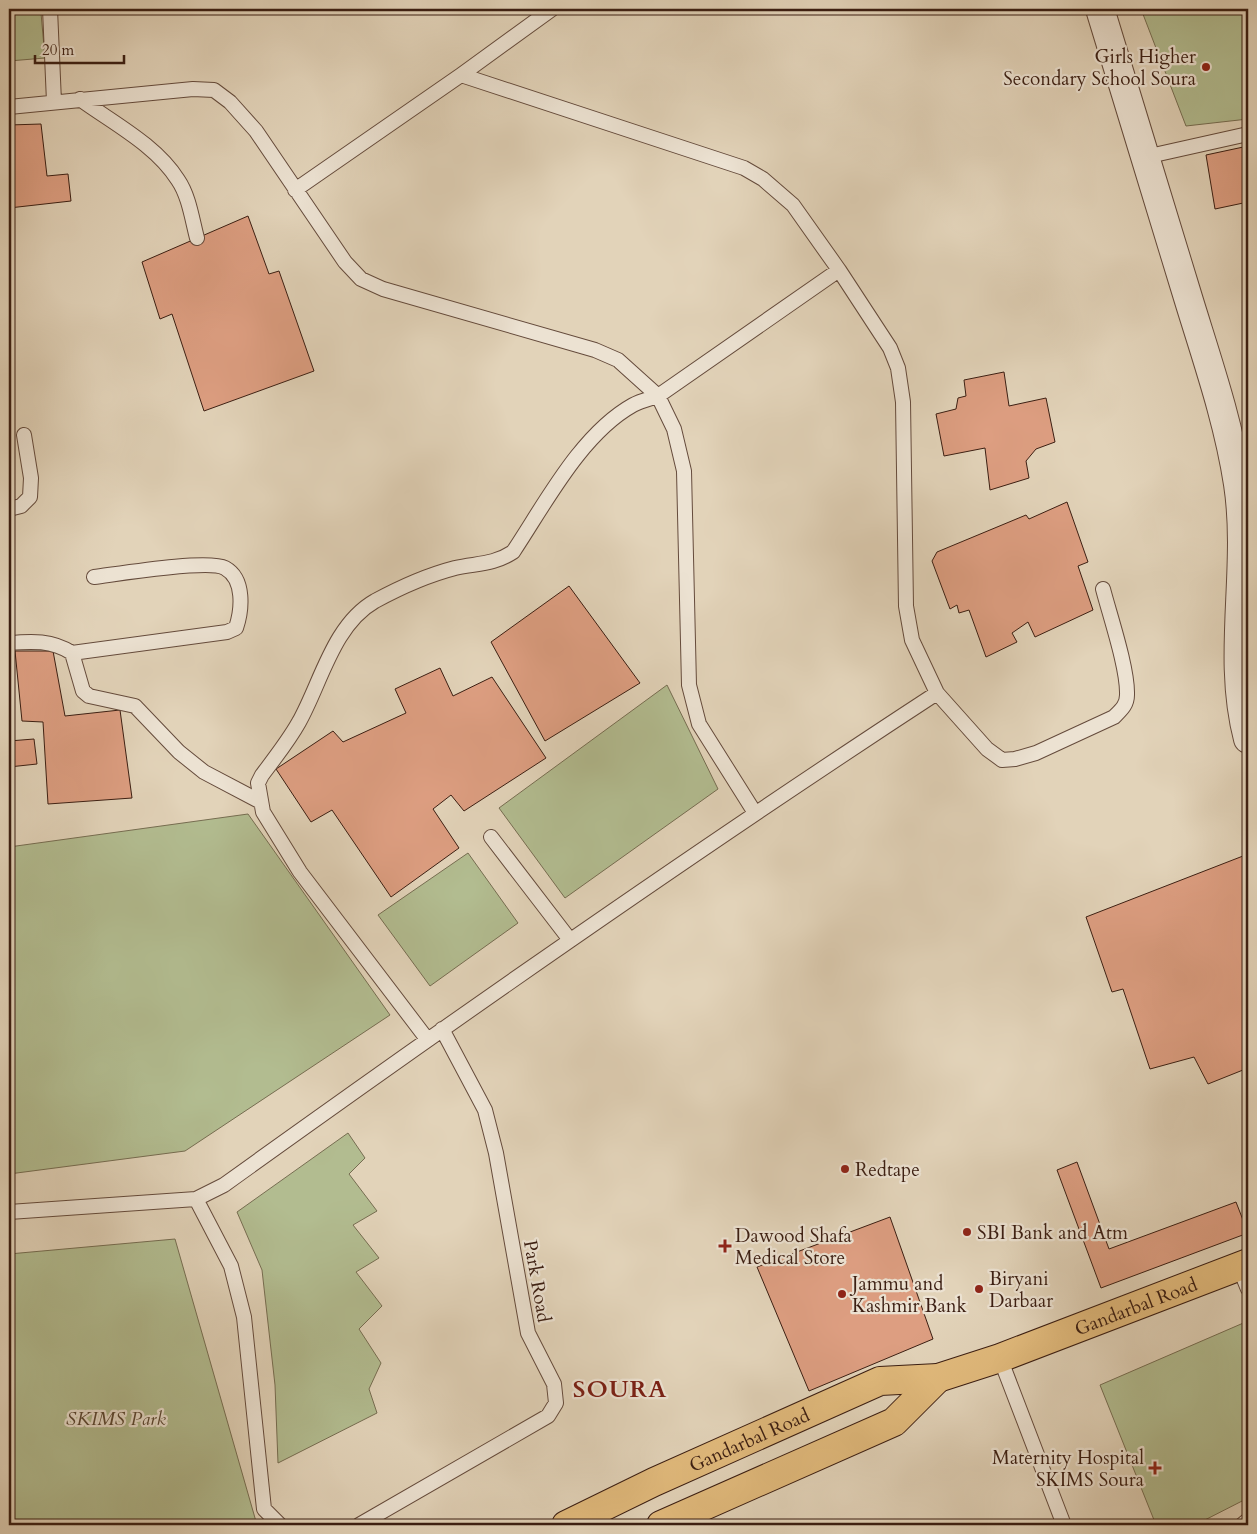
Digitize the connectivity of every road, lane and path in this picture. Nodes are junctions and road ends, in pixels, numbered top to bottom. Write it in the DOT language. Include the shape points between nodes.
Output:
graph roads {
  1 [pos="50,9"];
  2 [pos="552,9"];
  3 [pos="1100,9"];
  4 [pos="461,75"];
  5 [pos="80,99"];
  6 [pos="54,102"];
  7 [pos="9,107"];
  8 [pos="1248,134"];
  9 [pos="1145,158"];
  10 [pos="295,190"];
  11 [pos="197,238"];
  12 [pos="839,270"];
  13 [pos="658,396"];
  14 [pos="24,435"];
  15 [pos="1238,436"];
  16 [pos="9,509"];
  17 [pos="94,577"];
  18 [pos="1103,589"];
  19 [pos="9,643"];
  20 [pos="72,653"];
  21 [pos="937,693"];
  22 [pos="1248,739"];
  23 [pos="261,802"];
  24 [pos="755,812"];
  25 [pos="490,837"];
  26 [pos="570,940"];
  27 [pos="442,1029"];
  28 [pos="428,1039"];
  29 [pos="196,1199"];
  30 [pos="9,1212"];
  31 [pos="1245,1273"];
  32 [pos="1000,1358"];
  33 [pos="938,1378"];
  34 [pos="1248,1520"];
  35 [pos="280,1525"];
  36 [pos="359,1525"];
  37 [pos="566,1525"];
  38 [pos="661,1525"];
  39 [pos="1064,1525"];
  40 [pos="1242,1525"];
  1 -- 6 [label="lane"];
  2 -- 4 [label="lane"];
  3 -- 9 [label="street"];
  4 -- 10 [label="lane"];
  4 -- 12 [label="lane" via="744,168 794,205"];
  5 -- 6 [label="lane"];
  5 -- 10 [label="lane" via="214,90 230,102 256,132"];
  5 -- 11 [label="lane" via="162,159 179,181"];
  6 -- 7 [label="lane"];
  8 -- 9 [label="lane"];
  9 -- 15 [label="street"];
  10 -- 13 [label="lane" via="345,262 361,279 383,289 595,350 618,360"];
  12 -- 13 [label="lane"];
  12 -- 21 [label="lane" via="890,348 898,368 902,402 906,606 912,640"];
  13 -- 23 [label="lane" via="633,405 599,433 562,477 513,552 500,561 428,577 374,602 353,618 338,640 298,724 258,783"];
  13 -- 24 [label="lane" via="674,429 684,471 689,685 699,724"];
  14 -- 16 [label="lane" via="31,478 30,497 21,506"];
  15 -- 22 [label="street" via="1242,549 1238,681"];
  17 -- 20 [label="lane" via="204,565 224,567 234,577 239,591 240,614 236,628 226,632"];
  18 -- 21 [label="lane" via="1127,695 1124,708 1114,717 1036,753 1015,760 1002,760 987,749"];
  19 -- 20 [label="lane" via="50,642"];
  20 -- 23 [label="lane" via="83,691 89,696 135,706 179,752 204,772"];
  21 -- 24 [label="lane"];
  23 -- 28 [label="lane" via="263,812 300,872"];
  24 -- 26 [label="lane"];
  25 -- 26 [label="lane"];
  26 -- 27 [label="lane"];
  27 -- 28 [label="lane"];
  27 -- 36 [label="lane, Park Road" via="485,1110 500,1172 528,1333 549,1371 556,1403 548,1416"];
  28 -- 29 [label="lane" via="224,1184"];
  29 -- 30 [label="lane"];
  29 -- 35 [label="lane" via="231,1266 244,1317 264,1509"];
  31 -- 32 [label="main road, Gandarbal Road"];
  32 -- 33 [label="main road, Gandarbal Road"];
  32 -- 39 [label="lane"];
  33 -- 37 [label="main road, Gandarbal Road" via="880,1381"];
  33 -- 38 [label="main road, Gandarbal Road" via="894,1422"];
  34 -- 40 [label="lane"];
}
